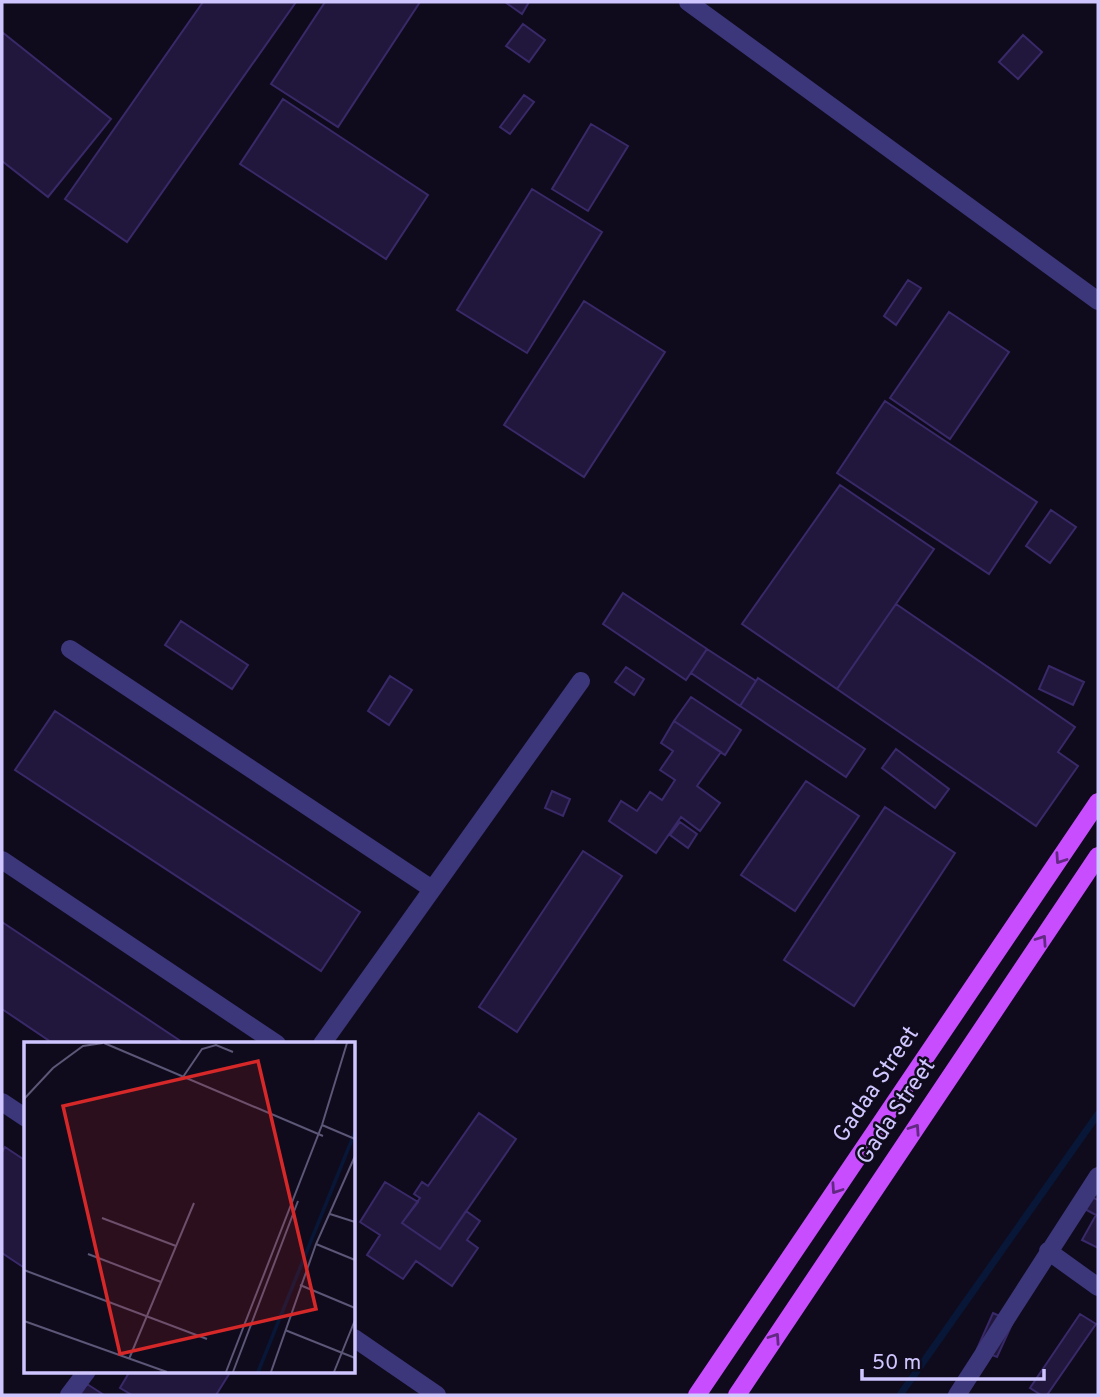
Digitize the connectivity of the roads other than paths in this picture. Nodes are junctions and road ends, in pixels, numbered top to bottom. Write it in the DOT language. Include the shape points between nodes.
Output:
graph roads {
  1 [pos="688,2"];
  2 [pos="1098,301"];
  3 [pos="69,649"];
  4 [pos="581,681"];
  5 [pos="1098,803"];
  6 [pos="1098,856"];
  7 [pos="2,860"];
  8 [pos="432,889"];
  9 [pos="274,1042"];
  10 [pos="322,1042"];
  11 [pos="2,1102"];
  12 [pos="24,1117"];
  13 [pos="1098,1176"];
  14 [pos="1048,1251"];
  15 [pos="1098,1287"];
  16 [pos="355,1339"];
  17 [pos="86,1372"];
  18 [pos="69,1395"];
  19 [pos="437,1395"];
  20 [pos="697,1395"];
  21 [pos="737,1395"];
  22 [pos="957,1395"];
  1 -- 2 [label="street"];
  3 -- 8 [label="street"];
  4 -- 8 [label="street"];
  5 -- 20 [label="main road, Gadaa Street, one-way"];
  21 -- 6 [label="main road, Gada Street, one-way"];
  7 -- 9 [label="street"];
  8 -- 10 [label="street"];
  11 -- 12 [label="street"];
  13 -- 14 [label="street"];
  14 -- 15 [label="street"];
  14 -- 22 [label="street"];
  16 -- 19 [label="street"];
  17 -- 18 [label="street"];
}
